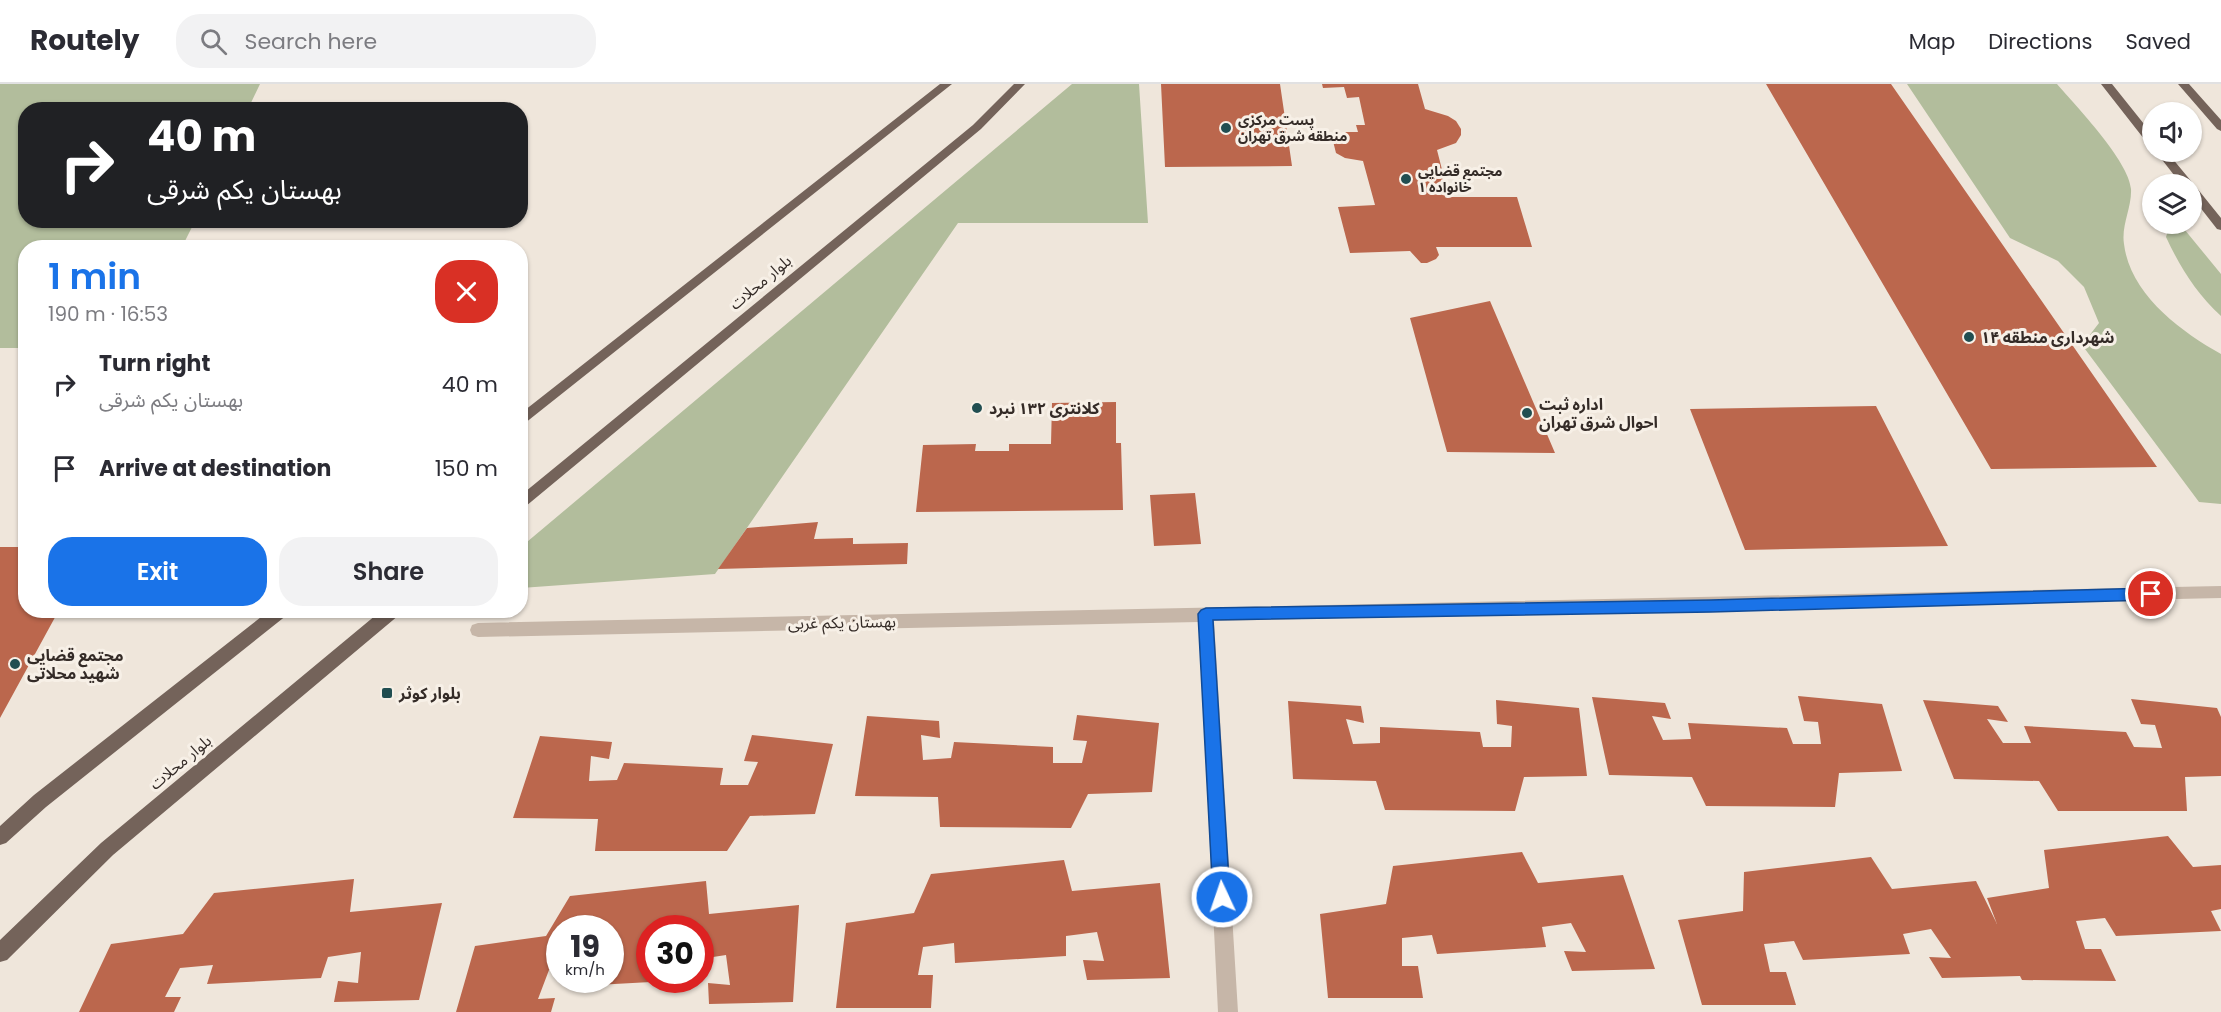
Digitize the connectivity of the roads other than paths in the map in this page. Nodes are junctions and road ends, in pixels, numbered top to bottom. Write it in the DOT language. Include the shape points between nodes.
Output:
graph roads {
  1 [pos="947,84"];
  2 [pos="1020,84"];
  3 [pos="2106,84"];
  4 [pos="2183,84"];
  5 [pos="2221,127"];
  6 [pos="2142,129"];
  7 [pos="2169,162"];
  8 [pos="2179,174"];
  9 [pos="2202,202"];
  10 [pos="2221,226"];
  11 [pos="528,416"];
  12 [pos="528,498"];
  13 [pos="2221,592"];
  14 [pos="1206,614"];
  15 [pos="272,618"];
  16 [pos="384,618"];
  17 [pos="478,630"];
  18 [pos="0,837"];
  19 [pos="0,953"];
  20 [pos="1228,1012"];
  1 -- 11 [label="main road"];
  2 -- 12 [label="main road, بلوار محلات" via="977,127"];
  3 -- 6 [label="main road"];
  4 -- 5 [label="main road"];
  7 -- 8 [label="main road"];
  9 -- 10 [label="main road"];
  13 -- 14 [label="street, بهستان یکم غربی"];
  14 -- 17 [label="street, بهستان یکم غربی"];
  14 -- 20 [label="street"];
  15 -- 18 [label="main road"];
  16 -- 19 [label="main road, بلوار محلات" via="107,849"];
}
